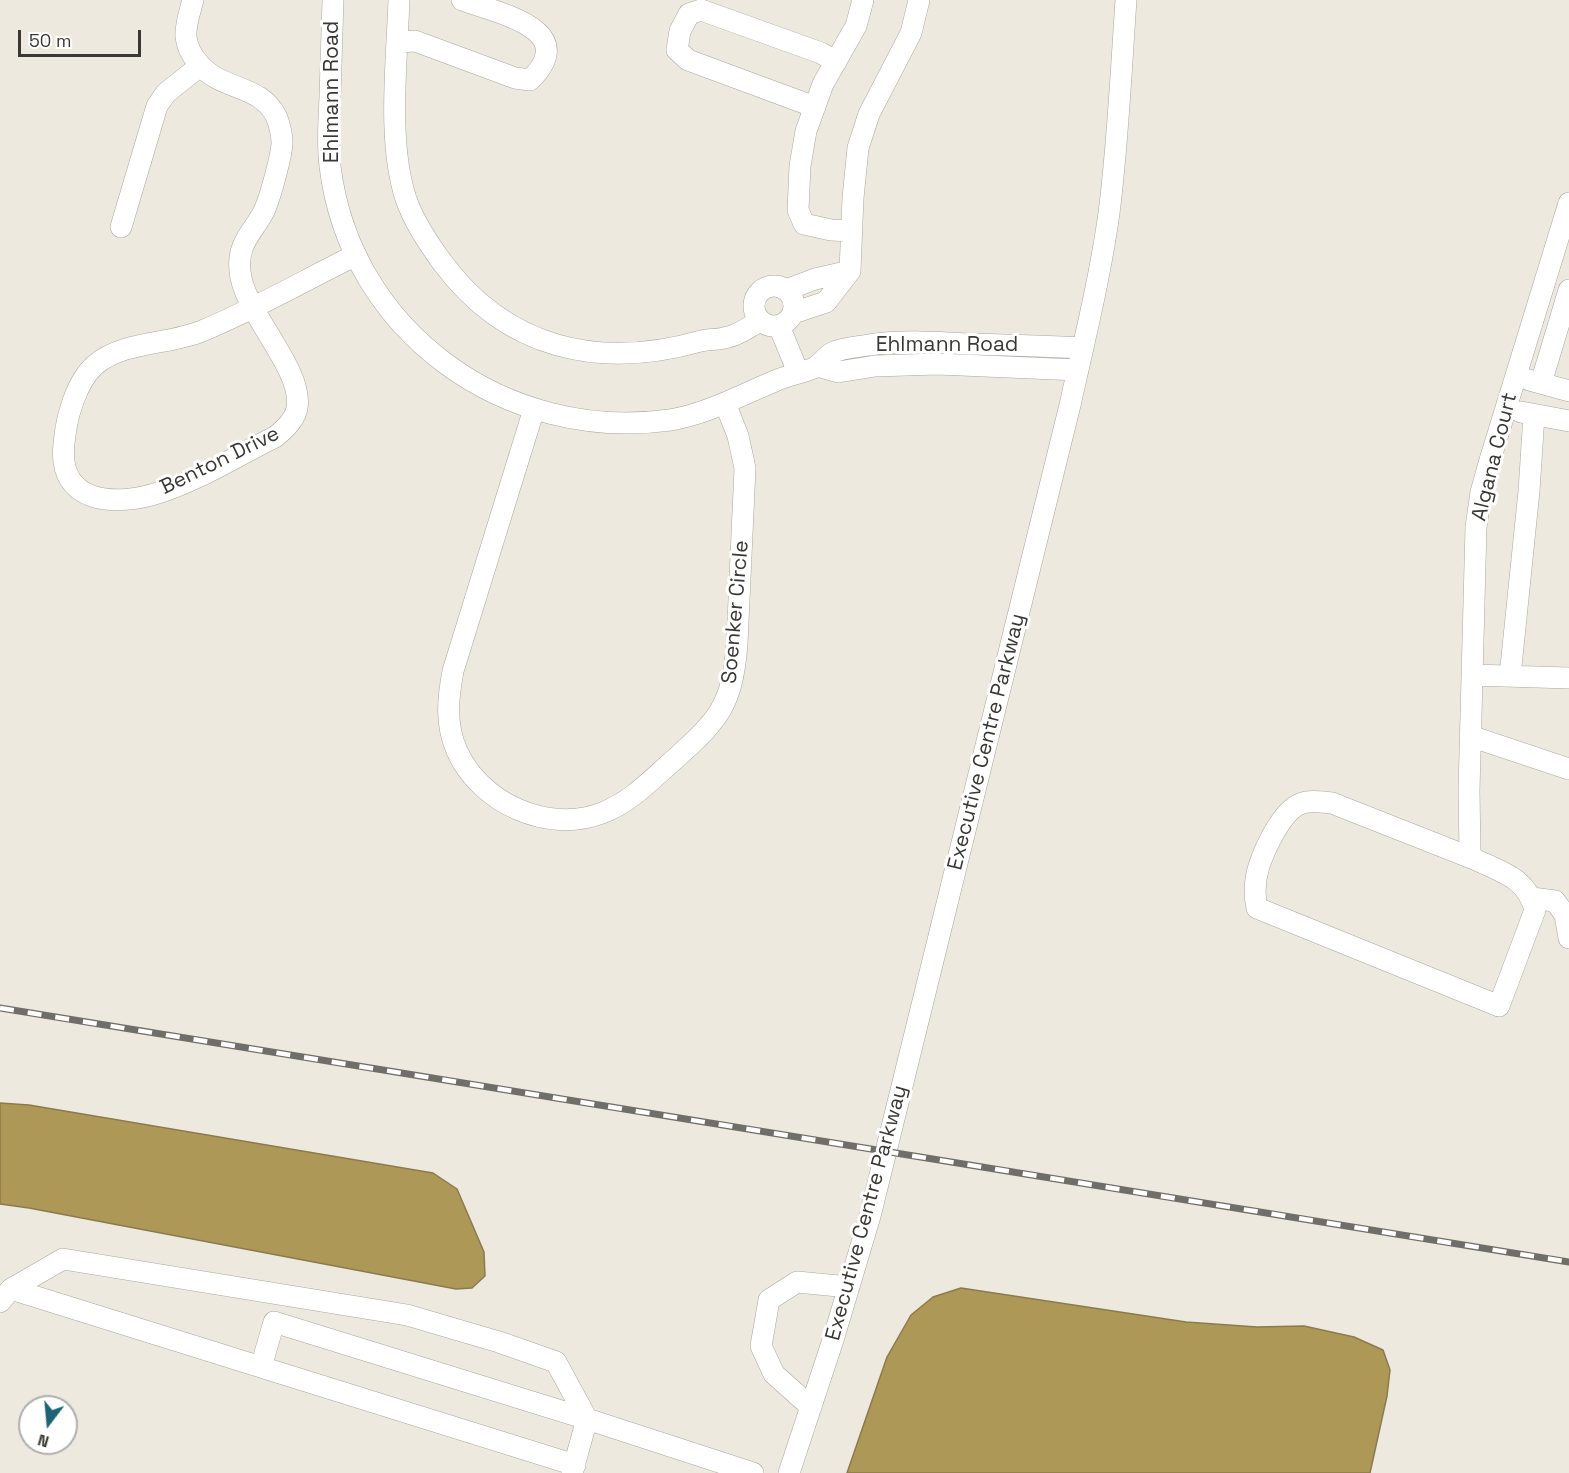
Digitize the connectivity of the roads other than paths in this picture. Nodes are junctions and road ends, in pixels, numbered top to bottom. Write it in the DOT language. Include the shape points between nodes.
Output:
graph roads {
  1 [pos="193,0"];
  2 [pos="333,0"];
  3 [pos="399,0"];
  4 [pos="462,0"];
  5 [pos="863,0"];
  6 [pos="919,0"];
  7 [pos="1126,0"];
  8 [pos="398,42"];
  9 [pos="836,62"];
  10 [pos="200,66"];
  11 [pos="815,107"];
  12 [pos="1569,203"];
  13 [pos="121,227"];
  14 [pos="851,231"];
  15 [pos="356,255"];
  16 [pos="850,271"];
  17 [pos="1569,290"];
  18 [pos="254,308"];
  19 [pos="778,310"];
  20 [pos="1083,348"];
  21 [pos="808,369"];
  22 [pos="1078,370"];
  23 [pos="1515,376"];
  24 [pos="1541,383"];
  25 [pos="1569,391"];
  26 [pos="725,403"];
  27 [pos="534,409"];
  28 [pos="1505,409"];
  29 [pos="1534,415"];
  30 [pos="1569,421"];
  31 [pos="1472,675"];
  32 [pos="1509,676"];
  33 [pos="1569,678"];
  34 [pos="1470,736"];
  35 [pos="1569,769"];
  36 [pos="1474,859"];
  37 [pos="1532,898"];
  38 [pos="1569,938"];
  39 [pos="849,1287"];
  40 [pos="5,1295"];
  41 [pos="261,1367"];
  42 [pos="811,1407"];
  43 [pos="587,1419"];
  44 [pos="573,1469"];
  45 [pos="753,1473"];
  46 [pos="789,1473"];
  1 -- 10 [label="street, Benton Drive" via="185,28 186,45"];
  2 -- 15 [label="street, Ehlmann Road" via="330,166"];
  3 -- 8 [label="street"];
  4 -- 8 [label="street" via="536,30 546,42 546,56 531,80 515,78 415,41"];
  5 -- 9 [label="street" via="856,26"];
  6 -- 14 [label="street" via="911,33 869,114 858,148"];
  7 -- 20 [label="street, Executive Centre Parkway" via="1108,214"];
  8 -- 19 [label="street" via="395,121 397,159 406,200 425,240 482,306 518,330 553,345 632,354 728,338"];
  9 -- 11 [label="street"];
  9 -- 11 [label="street" via="821,52 701,10 688,14 677,50 688,60"];
  10 -- 13 [label="street" via="174,86 157,106"];
  10 -- 18 [label="street, Benton Drive" via="218,81 260,98 276,116 280,129 281,151 264,212 247,236 242,253 242,282"];
  11 -- 14 [label="street" via="800,166 798,210 804,224"];
  12 -- 23 [label="street, Algana Court"];
  14 -- 16 [label="street"];
  15 -- 18 [label="street, Benton Drive"];
  15 -- 27 [label="street, Ehlmann Road" via="385,304 434,356 480,386"];
  16 -- 19 [label="street"];
  16 -- 19 [label="street" via="826,302"];
  17 -- 24 [label="street"];
  18 -- 18 [label="street, Benton Drive" via="199,332 110,356 87,372 78,385 63,452 67,474 80,492 108,500 160,493 287,428 297,410 292,377"];
  19 -- 21 [label="street"];
  20 -- 21 [label="street, Ehlmann Road" via="937,342 871,345 832,353"];
  20 -- 22 [label="street, Executive Centre Parkway"];
  21 -- 22 [label="street, Ehlmann Road" via="838,372 875,366 938,364"];
  21 -- 26 [label="street, Ehlmann Road"];
  22 -- 39 [label="street, Executive Centre Parkway" via="915,1038"];
  23 -- 24 [label="street"];
  23 -- 28 [label="street, Algana Court"];
  24 -- 25 [label="street"];
  26 -- 27 [label="street, Ehlmann Road" via="670,420 631,422 597,421"];
  26 -- 27 [label="street, Soenker Circle" via="745,468 737,644 730,692 720,713 703,733 637,793 600,814 572,819 551,819 525,812 487,790 457,751 447,700"];
  28 -- 29 [label="street"];
  28 -- 31 [label="street, Algana Court" via="1481,492 1476,527"];
  29 -- 30 [label="street"];
  29 -- 32 [label="street" via="1530,491"];
  31 -- 32 [label="street"];
  31 -- 34 [label="street, Algana Court"];
  32 -- 33 [label="street"];
  34 -- 35 [label="street"];
  34 -- 36 [label="street, Algana Court" via="1470,853"];
  36 -- 37 [label="street" via="1515,879"];
  36 -- 37 [label="street" via="1332,803 1310,801 1284,816 1258,867 1257,908 1499,1005 1535,910"];
  37 -- 38 [label="street" via="1555,901 1565,915"];
  39 -- 42 [label="street, Executive Centre Parkway"];
  39 -- 42 [label="street" via="797,1282 769,1300 760,1346 774,1374"];
  40 -- 41 [label="street"];
  40 -- 43 [label="street" via="63,1259 407,1315 556,1362"];
  41 -- 43 [label="street" via="274,1322"];
  41 -- 44 [label="street"];
  42 -- 46 [label="street, Executive Centre Parkway"];
  43 -- 44 [label="street"];
  43 -- 45 [label="street"];
}
